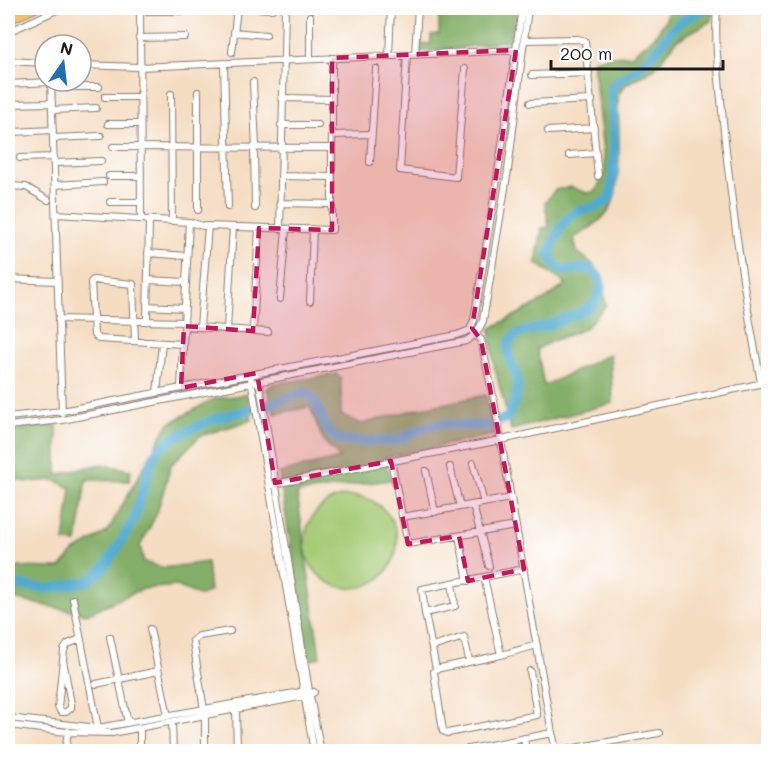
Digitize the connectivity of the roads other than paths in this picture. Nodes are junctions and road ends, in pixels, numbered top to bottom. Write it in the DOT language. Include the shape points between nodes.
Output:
graph roads {
  1 [pos="35,8"];
  2 [pos="61,8"];
  3 [pos="237,8"];
  4 [pos="256,8"];
  5 [pos="285,8"];
  6 [pos="391,8"];
  7 [pos="418,8"];
  8 [pos="522,8"];
  9 [pos="528,8"];
  10 [pos="140,9"];
  11 [pos="272,9"];
  12 [pos="716,9"];
  13 [pos="187,11"];
  14 [pos="310,16"];
  15 [pos="8,20"];
  16 [pos="8,32"];
  17 [pos="234,32"];
  18 [pos="266,35"];
  19 [pos="185,37"];
  20 [pos="139,38"];
  21 [pos="521,40"];
  22 [pos="519,50"];
  23 [pos="232,52"];
  24 [pos="415,54"];
  25 [pos="389,55"];
  26 [pos="407,55"];
  27 [pos="332,58"];
  28 [pos="310,59"];
  29 [pos="8,61"];
  30 [pos="282,61"];
  31 [pos="33,62"];
  32 [pos="224,63"];
  33 [pos="93,65"];
  34 [pos="139,67"];
  35 [pos="376,69"];
  36 [pos="465,69"];
  37 [pos="590,73"];
  38 [pos="532,75"];
  39 [pos="253,82"];
  40 [pos="33,83"];
  41 [pos="8,84"];
  42 [pos="93,86"];
  43 [pos="99,87"];
  44 [pos="51,93"];
  45 [pos="198,93"];
  46 [pos="171,94"];
  47 [pos="105,97"];
  48 [pos="139,97"];
  49 [pos="282,98"];
  50 [pos="332,99"];
  51 [pos="592,100"];
  52 [pos="530,103"];
  53 [pos="8,104"];
  54 [pos="52,106"];
  55 [pos="96,108"];
  56 [pos="108,124"];
  57 [pos="140,124"];
  58 [pos="281,125"];
  59 [pos="318,125"];
  60 [pos="594,128"];
  61 [pos="548,131"];
  62 [pos="13,132"];
  63 [pos="53,134"];
  64 [pos="372,134"];
  65 [pos="332,135"];
  66 [pos="101,136"];
  67 [pos="113,147"];
  68 [pos="140,147"];
  69 [pos="171,147"];
  70 [pos="198,147"];
  71 [pos="227,147"];
  72 [pos="255,148"];
  73 [pos="281,148"];
  74 [pos="332,148"];
  75 [pos="596,153"];
  76 [pos="569,155"];
  77 [pos="20,158"];
  78 [pos="54,160"];
  79 [pos="100,161"];
  80 [pos="370,162"];
  81 [pos="140,176"];
  82 [pos="281,176"];
  83 [pos="598,176"];
  84 [pos="109,177"];
  85 [pos="332,177"];
  86 [pos="103,182"];
  87 [pos="55,185"];
  88 [pos="8,186"];
  89 [pos="48,200"];
  90 [pos="110,202"];
  91 [pos="141,202"];
  92 [pos="280,203"];
  93 [pos="332,204"];
  94 [pos="228,207"];
  95 [pos="255,208"];
  96 [pos="198,210"];
  97 [pos="56,214"];
  98 [pos="141,219"];
  99 [pos="149,220"];
  100 [pos="172,221"];
  101 [pos="189,222"];
  102 [pos="208,226"];
  103 [pos="233,227"];
  104 [pos="259,228"];
  105 [pos="283,229"];
  106 [pos="313,230"];
  107 [pos="148,253"];
  108 [pos="187,256"];
  109 [pos="8,279"];
  110 [pos="148,280"];
  111 [pos="57,281"];
  112 [pos="186,282"];
  113 [pos="280,299"];
  114 [pos="310,301"];
  115 [pos="147,306"];
  116 [pos="185,308"];
  117 [pos="58,320"];
  118 [pos="94,320"];
  119 [pos="134,321"];
  120 [pos="147,321"];
  121 [pos="184,324"];
  122 [pos="200,327"];
  123 [pos="227,329"];
  124 [pos="253,331"];
  125 [pos="268,332"];
  126 [pos="473,332"];
  127 [pos="135,341"];
  128 [pos="162,343"];
  129 [pos="183,344"];
  130 [pos="257,373"];
  131 [pos="250,375"];
  132 [pos="255,382"];
  133 [pos="765,382"];
  134 [pos="181,388"];
  135 [pos="157,393"];
  136 [pos="62,411"];
  137 [pos="8,417"];
  138 [pos="62,420"];
  139 [pos="8,426"];
  140 [pos="500,437"];
  141 [pos="391,461"];
  142 [pos="473,463"];
  143 [pos="450,467"];
  144 [pos="426,471"];
  145 [pos="272,484"];
  146 [pos="511,498"];
  147 [pos="484,503"];
  148 [pos="473,505"];
  149 [pos="460,507"];
  150 [pos="435,512"];
  151 [pos="402,517"];
  152 [pos="516,526"];
  153 [pos="480,532"];
  154 [pos="459,536"];
  155 [pos="489,567"];
  156 [pos="524,569"];
  157 [pos="484,577"];
  158 [pos="468,581"];
  159 [pos="452,584"];
  160 [pos="73,599"];
  161 [pos="425,613"];
  162 [pos="150,629"];
  163 [pos="230,631"];
  164 [pos="110,637"];
  165 [pos="80,639"];
  166 [pos="537,645"];
  167 [pos="432,647"];
  168 [pos="501,655"];
  169 [pos="63,660"];
  170 [pos="469,660"];
  171 [pos="158,671"];
  172 [pos="530,671"];
  173 [pos="435,672"];
  174 [pos="119,679"];
  175 [pos="544,683"];
  176 [pos="96,684"];
  177 [pos="532,684"];
  178 [pos="306,694"];
  179 [pos="236,710"];
  180 [pos="204,713"];
  181 [pos="8,718"];
  182 [pos="170,719"];
  183 [pos="128,723"];
  184 [pos="8,725"];
  185 [pos="140,728"];
  186 [pos="68,729"];
  187 [pos="102,730"];
  188 [pos="659,733"];
  189 [pos="552,734"];
  190 [pos="524,738"];
  191 [pos="474,749"];
  192 [pos="557,751"];
  193 [pos="65,752"];
  194 [pos="140,752"];
  195 [pos="173,752"];
  196 [pos="205,752"];
  197 [pos="237,752"];
  198 [pos="314,752"];
  199 [pos="321,752"];
  200 [pos="453,752"];
  201 [pos="526,752"];
  1 -- 15 [label="main road"];
  2 -- 16 [label="street"];
  3 -- 17 [label="street"];
  4 -- 11 [label="street"];
  5 -- 30 [label="street"];
  6 -- 25 [label="street"];
  7 -- 24 [label="street"];
  8 -- 21 [label="street"];
  9 -- 21 [label="street"];
  10 -- 13 [label="street"];
  10 -- 20 [label="street"];
  12 -- 133 [label="street" via="734,225 744,296"];
  14 -- 28 [label="street"];
  17 -- 18 [label="street"];
  17 -- 23 [label="street"];
  19 -- 20 [label="street"];
  20 -- 34 [label="street"];
  21 -- 22 [label="street"];
  21 -- 37 [label="street" via="582,39"];
  22 -- 24 [label="street"];
  22 -- 126 [label="street"];
  24 -- 26 [label="street"];
  25 -- 26 [label="street"];
  25 -- 27 [label="street"];
  26 -- 36 [label="street" via="400,170 456,177"];
  27 -- 28 [label="street"];
  27 -- 50 [label="street"];
  28 -- 30 [label="street"];
  29 -- 31 [label="street"];
  30 -- 32 [label="street"];
  30 -- 49 [label="street"];
  32 -- 34 [label="street"];
  32 -- 71 [label="street"];
  33 -- 34 [label="street"];
  34 -- 48 [label="street"];
  35 -- 64 [label="street"];
  37 -- 38 [label="street"];
  37 -- 51 [label="street"];
  39 -- 72 [label="street"];
  40 -- 41 [label="street"];
  42 -- 43 [label="street"];
  44 -- 54 [label="street"];
  45 -- 70 [label="street"];
  46 -- 69 [label="street"];
  47 -- 48 [label="street"];
  48 -- 57 [label="street"];
  49 -- 50 [label="street"];
  49 -- 58 [label="street"];
  50 -- 65 [label="street"];
  51 -- 52 [label="street"];
  51 -- 60 [label="street"];
  53 -- 54 [label="street"];
  54 -- 55 [label="street"];
  54 -- 63 [label="street"];
  56 -- 57 [label="street"];
  57 -- 68 [label="street"];
  58 -- 59 [label="street"];
  58 -- 73 [label="street"];
  60 -- 61 [label="street"];
  60 -- 75 [label="street"];
  62 -- 63 [label="street"];
  63 -- 66 [label="street"];
  63 -- 78 [label="street"];
  64 -- 65 [label="street"];
  64 -- 80 [label="street"];
  65 -- 74 [label="street"];
  67 -- 68 [label="street"];
  68 -- 69 [label="street"];
  68 -- 81 [label="street"];
  69 -- 70 [label="street"];
  69 -- 100 [label="street"];
  70 -- 71 [label="street"];
  70 -- 96 [label="street"];
  71 -- 72 [label="street"];
  71 -- 94 [label="street"];
  72 -- 73 [label="street"];
  72 -- 95 [label="street"];
  73 -- 74 [label="street"];
  73 -- 82 [label="street"];
  74 -- 85 [label="street"];
  75 -- 76 [label="street"];
  75 -- 83 [label="street"];
  77 -- 78 [label="street"];
  78 -- 79 [label="street"];
  78 -- 87 [label="street"];
  81 -- 84 [label="street"];
  81 -- 91 [label="street"];
  82 -- 85 [label="street"];
  82 -- 92 [label="street"];
  85 -- 93 [label="street"];
  86 -- 87 [label="street"];
  87 -- 97 [label="street"];
  88 -- 89 [label="street" via="26,186"];
  90 -- 91 [label="street"];
  91 -- 98 [label="street"];
  92 -- 93 [label="street"];
  92 -- 105 [label="street"];
  93 -- 106 [label="street" via="332,230"];
  97 -- 98 [label="street"];
  97 -- 111 [label="street"];
  98 -- 99 [label="street"];
  99 -- 100 [label="street"];
  99 -- 107 [label="street"];
  100 -- 101 [label="street"];
  101 -- 102 [label="street"];
  101 -- 108 [label="street"];
  102 -- 103 [label="street"];
  102 -- 122 [label="street"];
  103 -- 104 [label="street"];
  103 -- 123 [label="street"];
  104 -- 105 [label="street"];
  104 -- 124 [label="street"];
  105 -- 106 [label="street"];
  105 -- 113 [label="street"];
  106 -- 114 [label="street"];
  107 -- 108 [label="street"];
  107 -- 110 [label="street"];
  108 -- 112 [label="street"];
  109 -- 111 [label="street"];
  110 -- 112 [label="street"];
  110 -- 115 [label="street"];
  111 -- 117 [label="street"];
  112 -- 116 [label="street"];
  115 -- 116 [label="street"];
  115 -- 120 [label="street"];
  116 -- 121 [label="street"];
  117 -- 118 [label="street"];
  117 -- 136 [label="street"];
  118 -- 119 [label="street"];
  118 -- 119 [label="street" via="94,280 134,284"];
  118 -- 127 [label="street" via="97,339"];
  119 -- 120 [label="street"];
  119 -- 127 [label="street"];
  120 -- 121 [label="street"];
  121 -- 122 [label="street"];
  121 -- 129 [label="street"];
  122 -- 123 [label="street"];
  123 -- 124 [label="street"];
  124 -- 125 [label="street"];
  126 -- 130 [label="street"];
  126 -- 132 [label="street" via="466,341"];
  126 -- 140 [label="street" via="481,340"];
  127 -- 128 [label="street"];
  128 -- 129 [label="street"];
  128 -- 135 [label="street"];
  129 -- 134 [label="street"];
  130 -- 131 [label="street"];
  130 -- 132 [label="street"];
  131 -- 132 [label="street"];
  131 -- 134 [label="street"];
  132 -- 138 [label="street"];
  132 -- 145 [label="street"];
  133 -- 140 [label="street"];
  134 -- 135 [label="street"];
  135 -- 136 [label="street"];
  136 -- 137 [label="street"];
  136 -- 138 [label="street"];
  138 -- 139 [label="street"];
  140 -- 141 [label="street"];
  140 -- 146 [label="street"];
  141 -- 145 [label="street"];
  141 -- 151 [label="street"];
  142 -- 147 [label="street"];
  143 -- 149 [label="street"];
  144 -- 150 [label="street"];
  145 -- 178 [label="street"];
  146 -- 147 [label="street"];
  146 -- 152 [label="street"];
  147 -- 148 [label="street"];
  148 -- 149 [label="street"];
  148 -- 153 [label="street"];
  149 -- 150 [label="street"];
  150 -- 151 [label="street"];
  151 -- 154 [label="street" via="408,544"];
  152 -- 153 [label="street"];
  152 -- 156 [label="street"];
  153 -- 154 [label="street"];
  153 -- 155 [label="street"];
  154 -- 158 [label="street"];
  156 -- 157 [label="street"];
  156 -- 166 [label="street"];
  157 -- 158 [label="street"];
  157 -- 168 [label="street"];
  158 -- 159 [label="street"];
  159 -- 161 [label="street" via="455,606"];
  159 -- 161 [label="street" via="422,589"];
  160 -- 165 [label="street"];
  161 -- 167 [label="street"];
  162 -- 171 [label="street"];
  163 -- 180 [label="street" via="199,636 193,641"];
  164 -- 174 [label="street"];
  165 -- 169 [label="street" via="65,646"];
  165 -- 187 [label="street"];
  166 -- 168 [label="street"];
  166 -- 175 [label="street"];
  167 -- 170 [label="street" via="436,669"];
  167 -- 170 [label="street" via="464,637"];
  168 -- 170 [label="street"];
  169 -- 169 [label="street" via="58,707 66,712 71,704"];
  171 -- 174 [label="street"];
  171 -- 182 [label="street"];
  172 -- 177 [label="street"];
  173 -- 177 [label="street" via="445,732 534,717 538,712"];
  174 -- 176 [label="street"];
  174 -- 183 [label="street"];
  175 -- 177 [label="street"];
  175 -- 189 [label="street"];
  178 -- 179 [label="street"];
  178 -- 180 [label="street"];
  178 -- 198 [label="street"];
  178 -- 199 [label="street"];
  179 -- 180 [label="street"];
  179 -- 197 [label="street"];
  180 -- 182 [label="street"];
  180 -- 196 [label="street"];
  181 -- 186 [label="street"];
  182 -- 183 [label="street"];
  182 -- 185 [label="street"];
  182 -- 195 [label="street"];
  183 -- 187 [label="street"];
  184 -- 186 [label="street"];
  185 -- 187 [label="street"];
  185 -- 194 [label="street"];
  186 -- 187 [label="street"];
  186 -- 193 [label="street"];
  188 -- 192 [label="street"];
  189 -- 190 [label="street"];
  189 -- 192 [label="street"];
  190 -- 191 [label="street"];
  190 -- 201 [label="street"];
  191 -- 200 [label="street"];
}
